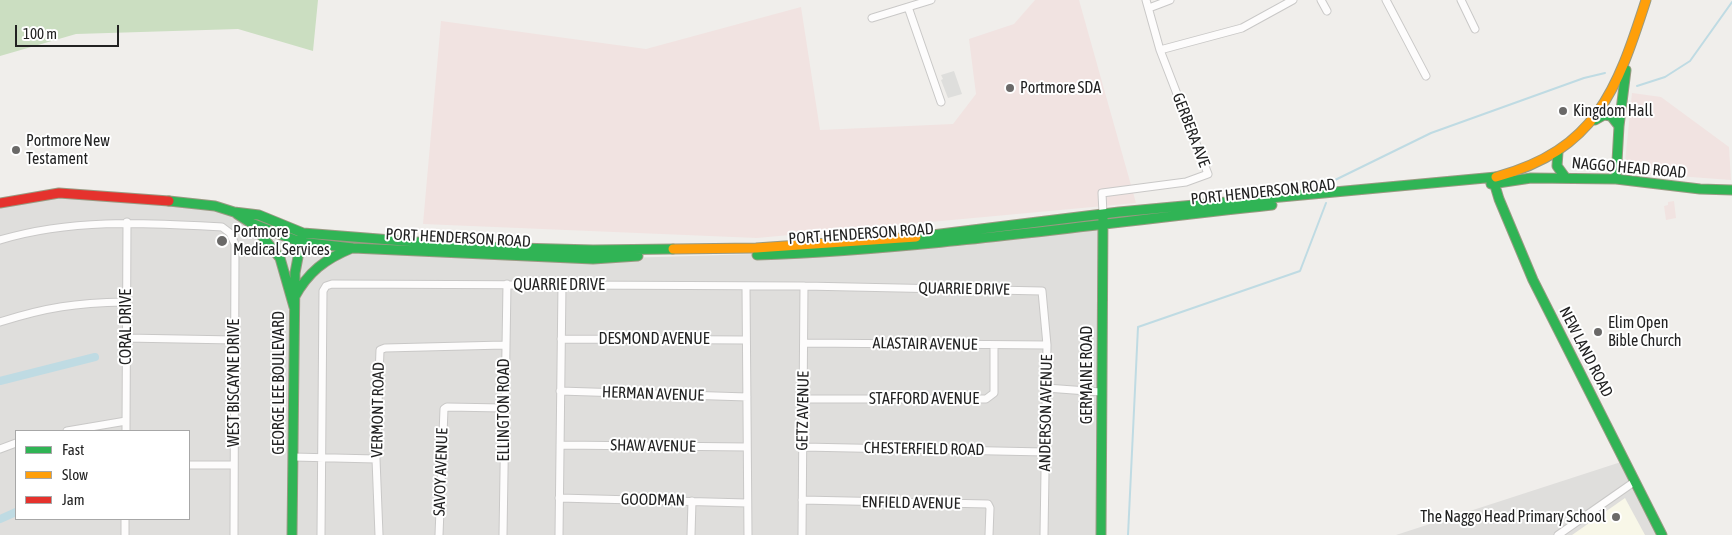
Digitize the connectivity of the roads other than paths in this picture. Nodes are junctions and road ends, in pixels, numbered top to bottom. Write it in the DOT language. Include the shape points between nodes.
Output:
graph roads {
  1 [pos="931,0"];
  2 [pos="1146,0"];
  3 [pos="1170,0"];
  4 [pos="1293,0"];
  5 [pos="1321,0"];
  6 [pos="1386,0"];
  7 [pos="1461,0"];
  8 [pos="1646,0"];
  9 [pos="908,7"];
  10 [pos="1149,8"];
  11 [pos="1327,11"];
  12 [pos="872,18"];
  13 [pos="1476,29"];
  14 [pos="1631,46"];
  15 [pos="1160,50"];
  16 [pos="1426,76"];
  17 [pos="941,102"];
  18 [pos="1592,122"];
  19 [pos="1619,126"];
  20 [pos="1558,152"];
  21 [pos="1565,177"];
  22 [pos="1616,179"];
  23 [pos="1494,181"];
  24 [pos="1732,190"];
  25 [pos="0,203"];
  26 [pos="234,212"];
  27 [pos="1103,214"];
  28 [pos="127,222"];
  29 [pos="251,223"];
  30 [pos="1102,224"];
  31 [pos="302,238"];
  32 [pos="0,240"];
  33 [pos="353,248"];
  34 [pos="507,284"];
  35 [pos="562,284"];
  36 [pos="746,286"];
  37 [pos="804,286"];
  38 [pos="1042,291"];
  39 [pos="125,302"];
  40 [pos="294,302"];
  41 [pos="0,322"];
  42 [pos="125,338"];
  43 [pos="561,339"];
  44 [pos="235,340"];
  45 [pos="746,340"];
  46 [pos="804,343"];
  47 [pos="504,345"];
  48 [pos="994,345"];
  49 [pos="1047,345"];
  50 [pos="1046,388"];
  51 [pos="560,391"];
  52 [pos="1101,392"];
  53 [pos="747,397"];
  54 [pos="803,399"];
  55 [pos="504,408"];
  56 [pos="126,421"];
  57 [pos="73,430"];
  58 [pos="126,430"];
  59 [pos="15,443"];
  60 [pos="560,445"];
  61 [pos="747,447"];
  62 [pos="803,447"];
  63 [pos="0,450"];
  64 [pos="1046,452"];
  65 [pos="294,457"];
  66 [pos="322,458"];
  67 [pos="376,459"];
  68 [pos="234,464"];
  69 [pos="190,465"];
  70 [pos="1634,482"];
  71 [pos="559,498"];
  72 [pos="802,500"];
  73 [pos="692,501"];
  74 [pos="747,503"];
  75 [pos="125,520"];
  76 [pos="125,535"];
  77 [pos="234,535"];
  78 [pos="292,535"];
  79 [pos="321,535"];
  80 [pos="379,535"];
  81 [pos="440,535"];
  82 [pos="503,535"];
  83 [pos="559,535"];
  84 [pos="691,535"];
  85 [pos="748,535"];
  86 [pos="802,535"];
  87 [pos="989,535"];
  88 [pos="1044,535"];
  89 [pos="1101,535"];
  90 [pos="1558,535"];
  91 [pos="1662,535"];
  1 -- 9 [label="street"];
  2 -- 10 [label="street, GERBERA AVE"];
  3 -- 10 [label="street"];
  4 -- 15 [label="street" via="1242,28"];
  5 -- 11 [label="street"];
  6 -- 16 [label="street"];
  7 -- 13 [label="street"];
  8 -- 14 [label="main road"];
  9 -- 12 [label="street"];
  9 -- 17 [label="street"];
  10 -- 15 [label="street, GERBERA AVE"];
  14 -- 18 [label="main road" via="1612,94"];
  14 -- 19 [label="main road"];
  15 -- 27 [label="street, GERBERA AVE" via="1208,174 1186,182 1102,193"];
  18 -- 19 [label="main road" via="1604,115 1611,116"];
  18 -- 20 [label="main road" via="1580,136"];
  19 -- 22 [label="main road"];
  20 -- 21 [label="main road" via="1556,164"];
  20 -- 23 [label="main road"];
  21 -- 22 [label="main road, NAGGO HEAD ROAD"];
  21 -- 23 [label="main road, NAGGO HEAD ROAD"];
  22 -- 24 [label="main road, NAGGO HEAD ROAD"];
  23 -- 27 [label="main road, PORT HENDERSON ROAD"];
  23 -- 30 [label="main road, PORT HENDERSON ROAD"];
  23 -- 70 [label="main road, NEW LAND ROAD" via="1533,280"];
  25 -- 26 [label="main road, PORT HENDERSON ROAD" via="40,195 82,194 215,206"];
  26 -- 29 [label="main road, PORT HENDERSON ROAD"];
  26 -- 31 [label="main road, PORT HENDERSON ROAD" via="259,215"];
  27 -- 30 [label="main road, GERMAINE ROAD"];
  27 -- 31 [label="main road, PORT HENDERSON ROAD" via="891,240 756,248 593,250"];
  28 -- 32 [label="street" via="24,232"];
  28 -- 39 [label="street, CORAL DRIVE"];
  28 -- 44 [label="street, WEST BISCAYNE DRIVE" via="222,227 230,233 234,244"];
  29 -- 31 [label="main road, PORT HENDERSON ROAD"];
  29 -- 40 [label="main road" via="280,258"];
  30 -- 33 [label="main road, PORT HENDERSON ROAD" via="832,253 651,255 593,260"];
  30 -- 52 [label="main road, GERMAINE ROAD"];
  31 -- 33 [label="main road, PORT HENDERSON ROAD"];
  31 -- 40 [label="main road, GEORGE LEE BOULEVARD" via="295,273"];
  33 -- 40 [label="main road" via="329,257 313,269"];
  34 -- 35 [label="street, QUARRIE DRIVE"];
  34 -- 47 [label="street, ELLINGTON ROAD"];
  34 -- 66 [label="street, QUARRIE DRIVE" via="326,286"];
  35 -- 36 [label="street, QUARRIE DRIVE"];
  35 -- 43 [label="street"];
  36 -- 37 [label="street, QUARRIE DRIVE"];
  36 -- 45 [label="street"];
  37 -- 38 [label="street, QUARRIE DRIVE"];
  37 -- 46 [label="street, GETZ AVENUE"];
  38 -- 49 [label="street, ANDERSON AVENUE"];
  39 -- 41 [label="street" via="79,303 41,309"];
  39 -- 42 [label="street, CORAL DRIVE"];
  40 -- 65 [label="main road, GEORGE LEE BOULEVARD"];
  42 -- 44 [label="street"];
  42 -- 56 [label="street, CORAL DRIVE"];
  43 -- 45 [label="street, DESMOND AVENUE"];
  43 -- 51 [label="street"];
  44 -- 68 [label="street, WEST BISCAYNE DRIVE"];
  45 -- 53 [label="street"];
  46 -- 48 [label="street, ALASTAIR AVENUE"];
  46 -- 54 [label="street, GETZ AVENUE"];
  47 -- 55 [label="street, ELLINGTON ROAD"];
  47 -- 67 [label="street, VERMONT ROAD" via="380,350"];
  48 -- 49 [label="street, ALASTAIR AVENUE"];
  48 -- 54 [label="street, STAFFORD AVENUE" via="994,393 986,399"];
  49 -- 50 [label="street, ANDERSON AVENUE"];
  50 -- 52 [label="street"];
  50 -- 64 [label="street, ANDERSON AVENUE"];
  51 -- 53 [label="street, HERMAN AVENUE"];
  51 -- 60 [label="street"];
  52 -- 89 [label="main road, GERMAINE ROAD"];
  53 -- 61 [label="street"];
  54 -- 62 [label="street, GETZ AVENUE"];
  55 -- 81 [label="street, SAVOY AVENUE" via="444,409"];
  55 -- 82 [label="street, ELLINGTON ROAD"];
  56 -- 57 [label="street"];
  56 -- 58 [label="street, CORAL DRIVE"];
  59 -- 63 [label="street"];
  60 -- 61 [label="street, SHAW AVENUE"];
  60 -- 71 [label="street"];
  61 -- 74 [label="street"];
  62 -- 64 [label="street, CHESTERFIELD ROAD"];
  62 -- 72 [label="street, GETZ AVENUE"];
  64 -- 88 [label="street, ANDERSON AVENUE"];
  65 -- 66 [label="street"];
  65 -- 78 [label="main road, GEORGE LEE BOULEVARD"];
  66 -- 67 [label="street"];
  66 -- 79 [label="street, QUARRIE DRIVE"];
  67 -- 80 [label="street, VERMONT ROAD"];
  68 -- 69 [label="street"];
  68 -- 77 [label="street, WEST BISCAYNE DRIVE"];
  70 -- 90 [label="street"];
  70 -- 91 [label="main road, NEW LAND ROAD"];
  71 -- 73 [label="street, GOODMAN"];
  71 -- 83 [label="street"];
  72 -- 86 [label="street, GETZ AVENUE"];
  72 -- 87 [label="street, ENFIELD AVENUE" via="988,504"];
  73 -- 74 [label="street, GOODMAN"];
  73 -- 84 [label="street"];
  74 -- 85 [label="street"];
  75 -- 76 [label="street"];
}
